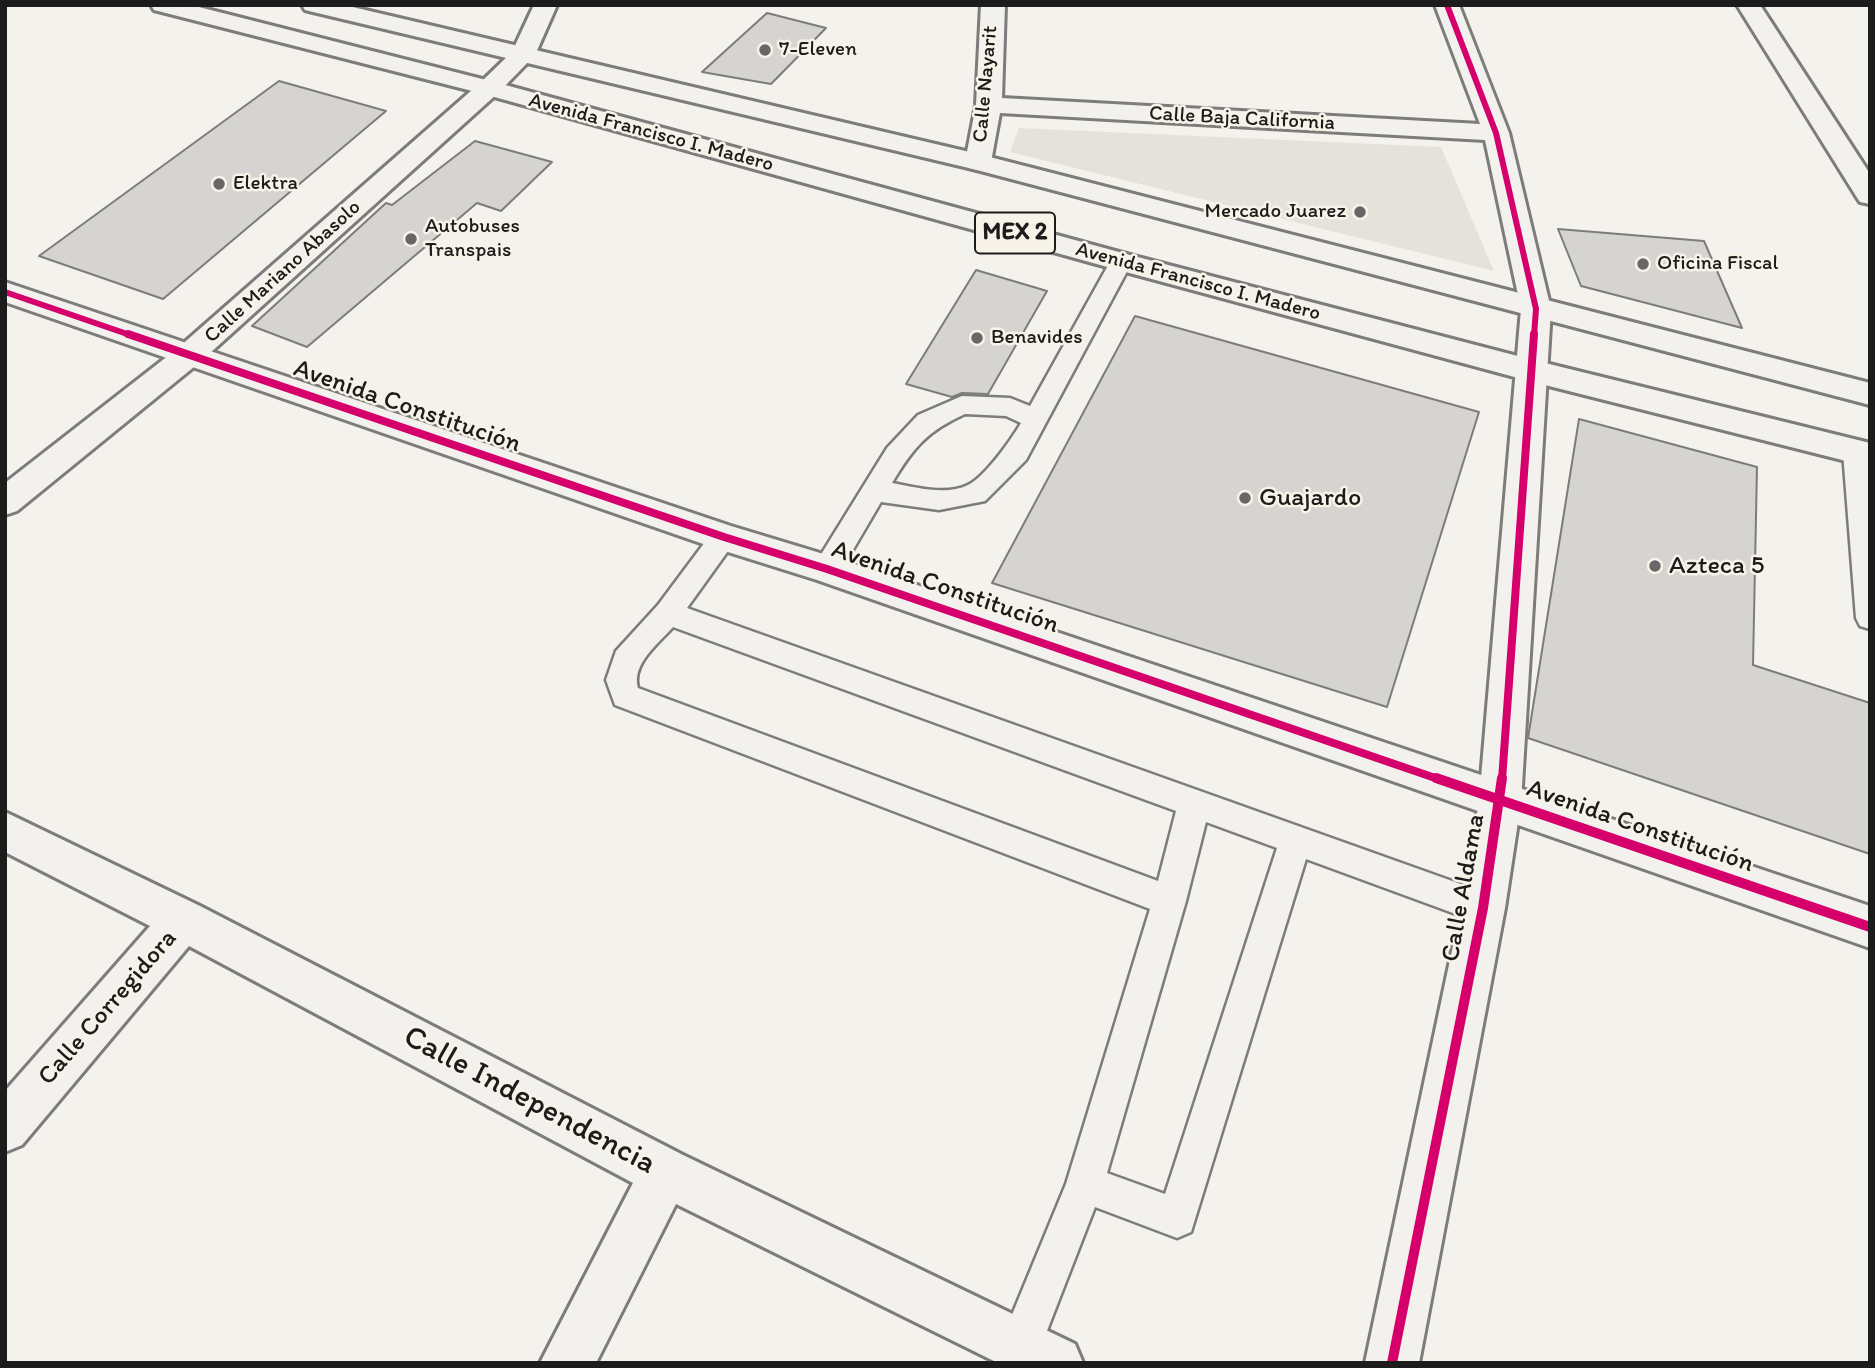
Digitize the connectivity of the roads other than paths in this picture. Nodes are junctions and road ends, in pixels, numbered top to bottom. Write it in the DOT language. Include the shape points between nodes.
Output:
graph roads {
  1 [pos="162,5"];
  2 [pos="313,5"];
  3 [pos="546,5"];
  4 [pos="993,5"];
  5 [pos="1447,5"];
  6 [pos="1748,5"];
  7 [pos="523,55"];
  8 [pos="489,88"];
  9 [pos="989,105"];
  10 [pos="1496,133"];
  11 [pos="978,162"];
  12 [pos="1870,196"];
  13 [pos="1121,262"];
  14 [pos="5,292"];
  15 [pos="1536,309"];
  16 [pos="189,355"];
  17 [pos="1533,371"];
  18 [pos="1870,394"];
  19 [pos="1035,420"];
  20 [pos="1863,454"];
  21 [pos="876,491"];
  22 [pos="5,502"];
  23 [pos="724,537"];
  24 [pos="827,569"];
  25 [pos="668,613"];
  26 [pos="1870,618"];
  27 [pos="1500,802"];
  28 [pos="1194,805"];
  29 [pos="5,831"];
  30 [pos="1296,840"];
  31 [pos="1169,901"];
  32 [pos="1483,908"];
  33 [pos="183,920"];
  34 [pos="1870,927"];
  35 [pos="5,1128"];
  36 [pos="665,1172"];
  37 [pos="1085,1184"];
  38 [pos="1038,1353"];
  39 [pos="567,1363"];
  40 [pos="1392,1363"];
  1 -- 8 [label="street, Avenida Francisco I. Madero / MEX 2"];
  2 -- 7 [label="street, Avenida Francisco I. Madero / MEX 2"];
  3 -- 7 [label="street"];
  4 -- 9 [label="street, Calle Nayarit"];
  5 -- 10 [label="street, Calle Aldama"];
  6 -- 12 [label="street"];
  7 -- 8 [label="street, Calle Mariano Abasolo"];
  7 -- 11 [label="street, Avenida Francisco I. Madero / MEX 2"];
  8 -- 13 [label="street, Avenida Francisco I. Madero / MEX 2"];
  8 -- 16 [label="street, Calle Mariano Abasolo"];
  9 -- 10 [label="street, Calle Baja California"];
  9 -- 11 [label="street, Calle Nayarit"];
  10 -- 15 [label="street, Calle Aldama"];
  11 -- 15 [label="street, Avenida Francisco I. Madero / MEX 2"];
  13 -- 17 [label="street, Avenida Francisco I. Madero / MEX 2"];
  13 -- 19 [label="lane"];
  14 -- 16 [label="street, Avenida Constitución"];
  15 -- 17 [label="street, Calle Aldama"];
  15 -- 18 [label="street, Avenida Francisco I. Madero / MEX 2"];
  16 -- 22 [label="street, Calle Mariano Abasolo"];
  16 -- 23 [label="street, Avenida Constitución"];
  17 -- 20 [label="street, Avenida Francisco I. Madero / MEX 2"];
  17 -- 27 [label="street, Calle Aldama"];
  19 -- 21 [label="lane" via="1017,453 976,494 939,500"];
  19 -- 21 [label="lane" via="1010,407 962,405 927,421 896,455"];
  20 -- 26 [label="lane"];
  21 -- 24 [label="lane"];
  23 -- 24 [label="street, Avenida Constitución"];
  23 -- 25 [label="lane"];
  24 -- 27 [label="street, Avenida Constitución"];
  25 -- 28 [label="lane"];
  25 -- 31 [label="lane" via="626,660 621,680 626,696"];
  27 -- 32 [label="street, Calle Aldama"];
  27 -- 34 [label="street, Avenida Constitución"];
  28 -- 30 [label="lane"];
  28 -- 31 [label="lane"];
  29 -- 33 [label="street, Calle Independencia"];
  30 -- 32 [label="lane"];
  30 -- 37 [label="lane" via="1177,1218"];
  31 -- 37 [label="lane"];
  32 -- 40 [label="street, Calle Aldama"];
  33 -- 35 [label="street, Calle Corregidora"];
  33 -- 36 [label="street, Calle Independencia"];
  36 -- 38 [label="street, Calle Independencia"];
  36 -- 39 [label="street"];
  37 -- 38 [label="lane"];
}
